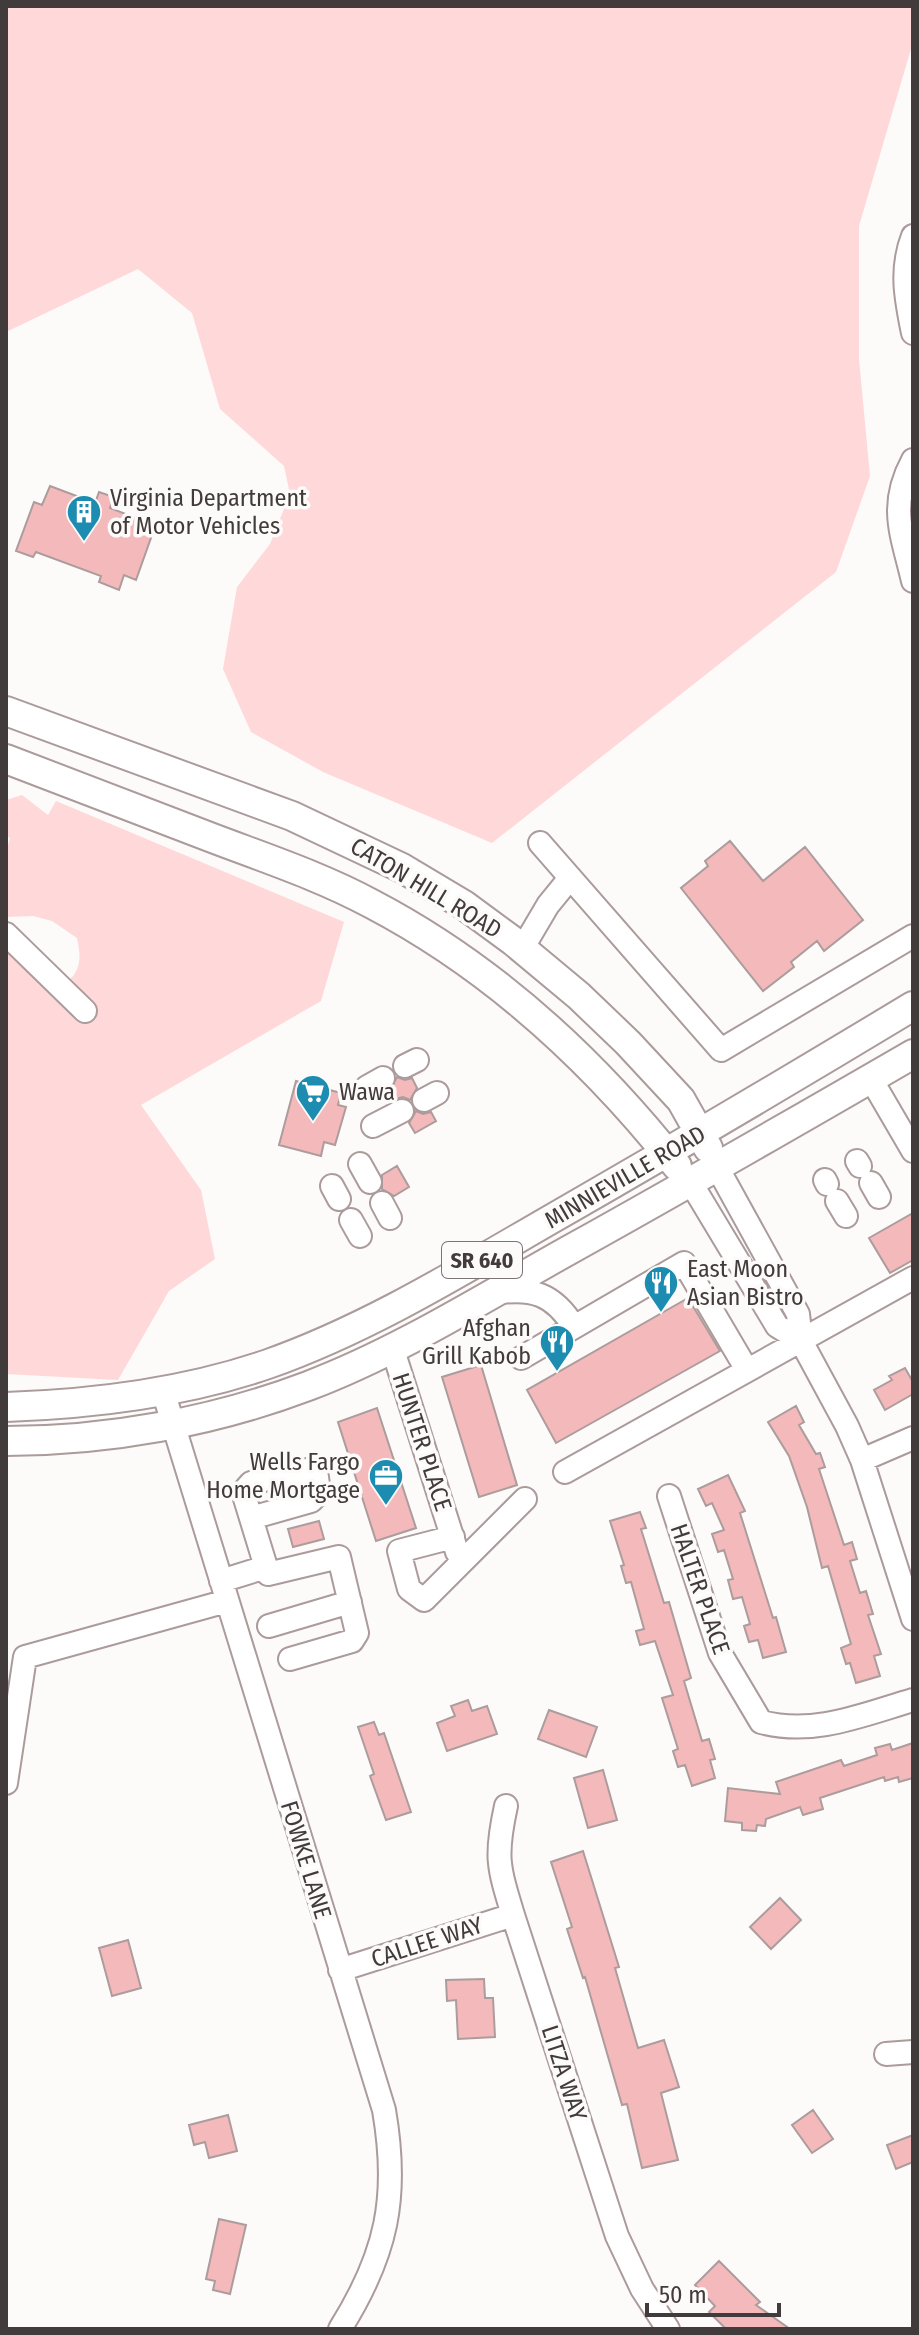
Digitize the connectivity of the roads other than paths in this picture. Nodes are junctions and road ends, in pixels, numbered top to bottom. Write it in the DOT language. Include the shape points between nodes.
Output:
graph roads {
  1 [pos="913,236"];
  2 [pos="913,333"];
  3 [pos="913,460"];
  4 [pos="913,581"];
  5 [pos="6,711"];
  6 [pos="6,759"];
  7 [pos="540,843"];
  8 [pos="570,878"];
  9 [pos="6,934"];
  10 [pos="913,936"];
  11 [pos="522,949"];
  12 [pos="913,1006"];
  13 [pos="85,1011"];
  14 [pos="913,1054"];
  15 [pos="871,1079"];
  16 [pos="402,1111"];
  17 [pos="373,1126"];
  18 [pos="700,1134"];
  19 [pos="910,1139"];
  20 [pos="667,1153"];
  21 [pos="717,1167"];
  22 [pos="691,1183"];
  23 [pos="913,1278"];
  24 [pos="479,1300"];
  25 [pos="574,1327"];
  26 [pos="801,1341"];
  27 [pos="392,1347"];
  28 [pos="521,1358"];
  29 [pos="747,1370"];
  30 [pos="163,1391"];
  31 [pos="6,1407"];
  32 [pos="173,1423"];
  33 [pos="913,1438"];
  34 [pos="6,1441"];
  35 [pos="862,1460"];
  36 [pos="565,1472"];
  37 [pos="669,1496"];
  38 [pos="525,1499"];
  39 [pos="251,1518"];
  40 [pos="453,1537"];
  41 [pos="461,1563"];
  42 [pos="266,1567"];
  43 [pos="224,1591"];
  44 [pos="350,1602"];
  45 [pos="913,1619"];
  46 [pos="269,1626"];
  47 [pos="290,1659"];
  48 [pos="14,1690"];
  49 [pos="913,1700"];
  50 [pos="6,1783"];
  51 [pos="506,1806"];
  52 [pos="513,1915"];
  53 [pos="340,1970"];
  54 [pos="913,2052"];
  55 [pos="886,2054"];
  56 [pos="340,2329"];
  57 [pos="668,2329"];
  1 -- 2 [label="street" via="905,293"];
  3 -- 4 [label="street" via="902,479 898,516"];
  5 -- 11 [label="main road, CATON HILL ROAD" via="348,840 464,905"];
  6 -- 20 [label="main road, CATON HILL ROAD" via="318,878 434,940 553,1031"];
  7 -- 8 [label="street"];
  8 -- 10 [label="street" via="721,1050"];
  8 -- 11 [label="street"];
  9 -- 13 [label="street"];
  11 -- 18 [label="main road, CATON HILL ROAD" via="628,1043 681,1100"];
  12 -- 18 [label="main road, MINNIEVILLE ROAD / SR 640"];
  14 -- 15 [label="main road, MINNIEVILLE ROAD / SR 640"];
  15 -- 19 [label="street"];
  15 -- 21 [label="main road, MINNIEVILLE ROAD / SR 640"];
  16 -- 17 [label="street"];
  18 -- 20 [label="main road, MINNIEVILLE ROAD / SR 640"];
  18 -- 21 [label="main road, CATON HILL ROAD"];
  20 -- 22 [label="main road, CATON HILL ROAD"];
  20 -- 30 [label="main road, MINNIEVILLE ROAD / SR 640" via="369,1320 266,1364"];
  21 -- 22 [label="main road, MINNIEVILLE ROAD / SR 640"];
  21 -- 26 [label="street" via="798,1314"];
  22 -- 24 [label="main road, MINNIEVILLE ROAD / SR 640"];
  22 -- 26 [label="street" via="777,1326"];
  23 -- 26 [label="street"];
  24 -- 25 [label="street" via="509,1291 529,1292 558,1304"];
  24 -- 27 [label="main road, MINNIEVILLE ROAD / SR 640"];
  25 -- 28 [label="street"];
  25 -- 29 [label="street" via="684,1263"];
  26 -- 29 [label="street"];
  26 -- 35 [label="street"];
  27 -- 32 [label="main road, MINNIEVILLE ROAD / SR 640" via="285,1394"];
  27 -- 40 [label="street, HUNTER PLACE"];
  29 -- 36 [label="street"];
  30 -- 31 [label="main road, MINNIEVILLE ROAD / SR 640"];
  30 -- 32 [label="street, FOWKE LANE"];
  32 -- 34 [label="main road, MINNIEVILLE ROAD / SR 640" via="87,1437"];
  32 -- 43 [label="street, FOWKE LANE"];
  33 -- 35 [label="street"];
  35 -- 45 [label="street"];
  37 -- 49 [label="street, HALTER PLACE" via="720,1653 761,1722 779,1727 830,1725"];
  38 -- 41 [label="street, HUNTER PLACE"];
  39 -- 42 [label="street"];
  40 -- 41 [label="street, HUNTER PLACE"];
  40 -- 41 [label="street, HUNTER PLACE" via="399,1551 409,1589 424,1600"];
  42 -- 43 [label="street"];
  42 -- 44 [label="street" via="268,1574 339,1557"];
  43 -- 48 [label="street" via="25,1657"];
  43 -- 53 [label="street, FOWKE LANE"];
  44 -- 46 [label="street"];
  44 -- 47 [label="street" via="357,1633 352,1641"];
  48 -- 50 [label="street"];
  51 -- 52 [label="street, LITZA WAY" via="499,1866"];
  52 -- 53 [label="street, CALLEE WAY"];
  52 -- 57 [label="street, LITZA WAY" via="617,2236"];
  53 -- 56 [label="street, FOWKE LANE" via="384,2110 392,2189 370,2275"];
  54 -- 55 [label="street"];
}
